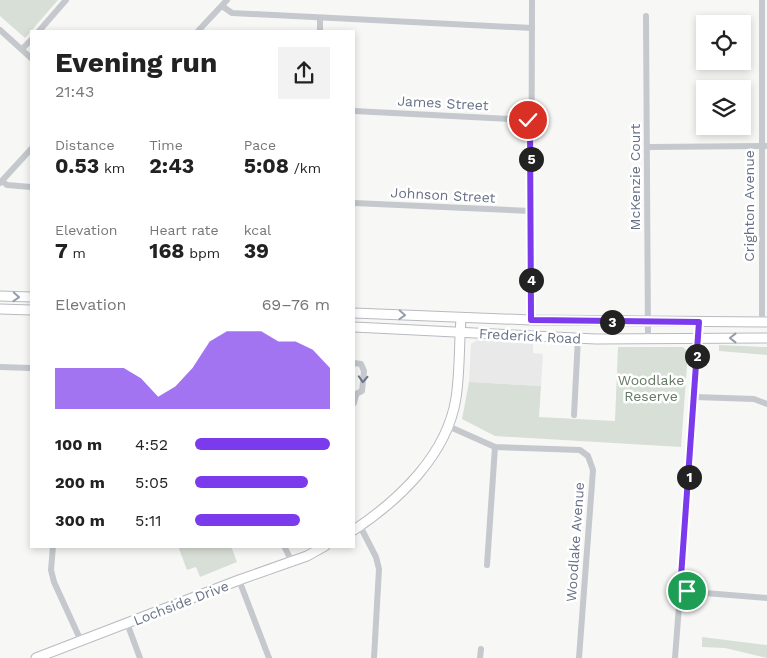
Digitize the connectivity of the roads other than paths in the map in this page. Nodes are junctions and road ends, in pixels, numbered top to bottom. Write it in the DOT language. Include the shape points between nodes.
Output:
graph roads {
  1 [pos="66,0"];
  2 [pos="227,0"];
  3 [pos="532,0"];
  4 [pos="762,0"];
  5 [pos="222,6"];
  6 [pos="646,16"];
  7 [pos="320,18"];
  8 [pos="532,28"];
  9 [pos="0,30"];
  10 [pos="40,30"];
  11 [pos="199,30"];
  12 [pos="320,30"];
  13 [pos="30,41"];
  14 [pos="22,50"];
  15 [pos="30,57"];
  16 [pos="355,111"];
  17 [pos="530,120"];
  18 [pos="764,146"];
  19 [pos="648,147"];
  20 [pos="30,150"];
  21 [pos="1,182"];
  22 [pos="30,187"];
  23 [pos="764,193"];
  24 [pos="355,203"];
  25 [pos="531,211"];
  26 [pos="764,289"];
  27 [pos="0,296"];
  28 [pos="30,297"];
  29 [pos="0,309"];
  30 [pos="30,310"];
  31 [pos="355,313"];
  32 [pos="461,318"];
  33 [pos="531,320"];
  34 [pos="648,322"];
  35 [pos="699,322"];
  36 [pos="764,322"];
  37 [pos="355,327"];
  38 [pos="460,333"];
  39 [pos="578,338"];
  40 [pos="698,338"];
  41 [pos="767,338"];
  42 [pos="648,339"];
  43 [pos="355,363"];
  44 [pos="0,367"];
  45 [pos="30,368"];
  46 [pos="355,395"];
  47 [pos="695,397"];
  48 [pos="767,404"];
  49 [pos="574,415"];
  50 [pos="448,426"];
  51 [pos="495,447"];
  52 [pos="357,528"];
  53 [pos="53,548"];
  54 [pos="285,548"];
  55 [pos="321,548"];
  56 [pos="292,562"];
  57 [pos="487,565"];
  58 [pos="239,580"];
  59 [pos="680,591"];
  60 [pos="767,598"];
  61 [pos="128,623"];
  62 [pos="81,641"];
  63 [pos="481,649"];
  64 [pos="36,658"];
  65 [pos="140,658"];
  66 [pos="269,658"];
  67 [pos="374,658"];
  68 [pos="480,658"];
  69 [pos="579,658"];
  70 [pos="675,658"];
  1 -- 10 [label="street"];
  2 -- 5 [label="street"];
  3 -- 8 [label="street"];
  4 -- 18 [label="street, Crighton Avenue"];
  5 -- 7 [label="street" via="232,14"];
  5 -- 11 [label="street"];
  6 -- 19 [label="street, McKenzie Court"];
  7 -- 8 [label="street"];
  7 -- 12 [label="street"];
  8 -- 17 [label="street"];
  9 -- 14 [label="street"];
  13 -- 14 [label="street"];
  14 -- 15 [label="street"];
  16 -- 17 [label="street, James Street"];
  17 -- 25 [label="street"];
  18 -- 19 [label="street"];
  18 -- 23 [label="street, Crighton Avenue"];
  19 -- 34 [label="street, McKenzie Court"];
  20 -- 21 [label="street"];
  21 -- 22 [label="street"];
  23 -- 26 [label="street, Crighton Avenue"];
  24 -- 25 [label="street, Johnson Street"];
  25 -- 33 [label="street"];
  26 -- 36 [label="street, Crighton Avenue"];
  27 -- 28 [label="main road, one-way"];
  29 -- 30 [label="main road"];
  31 -- 32 [label="main road, Frederick Road, one-way"];
  32 -- 33 [label="main road, Frederick Road"];
  32 -- 38 [label="main road"];
  33 -- 34 [label="main road, Frederick Road"];
  34 -- 35 [label="main road, Frederick Road"];
  34 -- 42 [label="street, McKenzie Court"];
  35 -- 36 [label="main road, Frederick Road"];
  35 -- 40 [label="street"];
  37 -- 38 [label="main road, Frederick Road"];
  38 -- 39 [label="main road, Frederick Road"];
  38 -- 50 [label="main road" via="456,399"];
  39 -- 42 [label="main road, Frederick Road"];
  39 -- 49 [label="street"];
  41 -- 40 [label="main road, Frederick Road, one-way"];
  40 -- 42 [label="main road, Frederick Road"];
  40 -- 47 [label="street"];
  43 -- 46 [label="street, one-way" via="361,364 364,371 363,389"];
  44 -- 45 [label="street"];
  47 -- 48 [label="street" via="754,399"];
  47 -- 59 [label="street"];
  50 -- 51 [label="street, Woodlake Avenue"];
  50 -- 52 [label="main road" via="428,462 416,476 398,496"];
  51 -- 57 [label="street"];
  51 -- 69 [label="street, Woodlake Avenue" via="580,450 588,456 593,470"];
  52 -- 67 [label="street" via="376,556 380,569"];
  53 -- 62 [label="street" via="51,570 54,582"];
  54 -- 56 [label="street"];
  55 -- 56 [label="main road, Lochside Drive"];
  56 -- 58 [label="main road, Lochside Drive"];
  58 -- 61 [label="main road, Lochside Drive"];
  58 -- 66 [label="street"];
  59 -- 60 [label="street"];
  59 -- 70 [label="street"];
  61 -- 62 [label="main road, Lochside Drive"];
  61 -- 65 [label="street"];
  62 -- 64 [label="main road, Lochside Drive"];
  63 -- 68 [label="street"];
}
